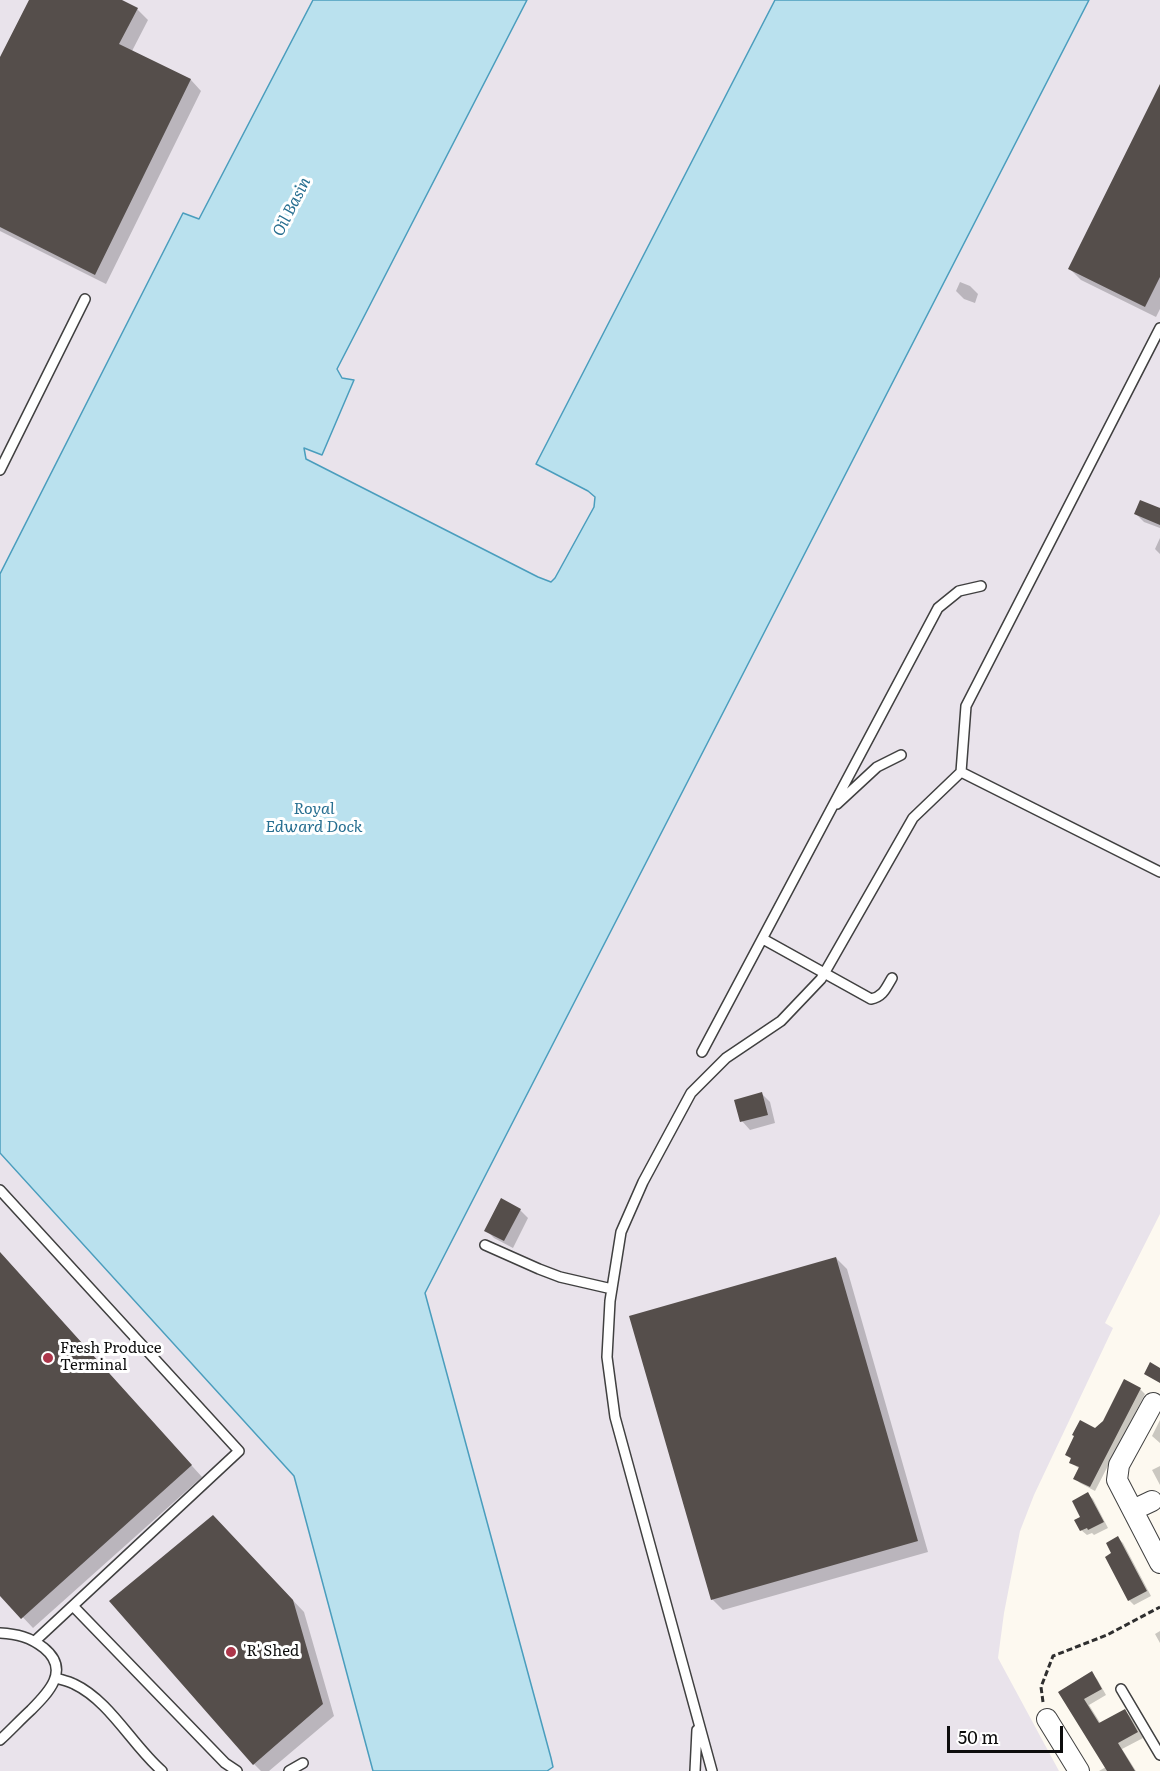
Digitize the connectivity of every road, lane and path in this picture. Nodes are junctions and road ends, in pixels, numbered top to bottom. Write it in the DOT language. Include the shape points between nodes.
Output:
graph roads {
  1 [pos="85,299"];
  2 [pos="1160,328"];
  3 [pos="0,470"];
  4 [pos="981,586"];
  5 [pos="901,756"];
  6 [pos="961,772"];
  7 [pos="831,809"];
  8 [pos="1160,872"];
  9 [pos="763,939"];
  10 [pos="825,972"];
  11 [pos="892,978"];
  12 [pos="702,1052"];
  13 [pos="0,1190"];
  14 [pos="485,1245"];
  15 [pos="612,1289"];
  16 [pos="1153,1403"];
  17 [pos="1152,1501"];
  18 [pos="1133,1510"];
  19 [pos="1160,1563"];
  20 [pos="73,1606"];
  21 [pos="1160,1607"];
  22 [pos="0,1633"];
  23 [pos="35,1641"];
  24 [pos="55,1681"];
  25 [pos="1121,1689"];
  26 [pos="1047,1719"];
  27 [pos="698,1722"];
  28 [pos="0,1740"];
  29 [pos="1160,1755"];
  30 [pos="303,1763"];
  31 [pos="162,1771"];
  32 [pos="237,1771"];
  33 [pos="289,1771"];
  34 [pos="695,1771"];
  35 [pos="712,1771"];
  36 [pos="1079,1771"];
  1 -- 3 [label="lane"];
  2 -- 6 [label="lane" via="966,706"];
  4 -- 7 [label="lane" via="959,591 938,608"];
  5 -- 7 [label="lane" via="877,767"];
  6 -- 8 [label="lane"];
  6 -- 10 [label="lane" via="913,818"];
  7 -- 9 [label="lane"];
  9 -- 10 [label="lane"];
  9 -- 12 [label="lane"];
  10 -- 11 [label="lane" via="871,999 882,994"];
  10 -- 15 [label="lane" via="781,1021 726,1058 690,1093 621,1232"];
  13 -- 20 [label="lane" via="239,1451"];
  14 -- 15 [label="lane" via="560,1277"];
  15 -- 27 [label="lane" via="607,1356 615,1417"];
  16 -- 18 [label="street" via="1117,1473"];
  17 -- 18 [label="street"];
  18 -- 19 [label="street"];
  20 -- 23 [label="lane"];
  20 -- 32 [label="lane"];
  21 -- 26 [label="path" via="1107,1635 1053,1656 1041,1687"];
  22 -- 23 [label="lane"];
  23 -- 24 [label="lane" via="52,1656"];
  24 -- 28 [label="lane" via="47,1694"];
  24 -- 31 [label="lane" via="71,1682 92,1696"];
  25 -- 29 [label="lane"];
  26 -- 36 [label="street"];
  27 -- 34 [label="lane"];
  27 -- 35 [label="lane"];
  30 -- 33 [label="lane"];
}
